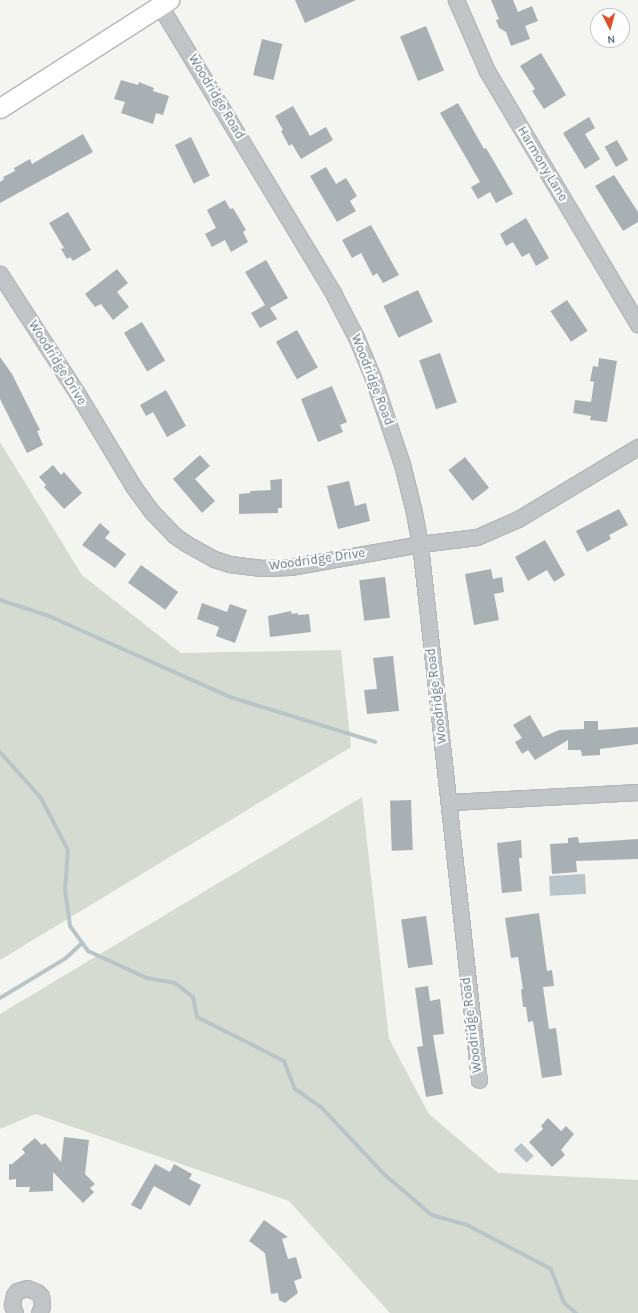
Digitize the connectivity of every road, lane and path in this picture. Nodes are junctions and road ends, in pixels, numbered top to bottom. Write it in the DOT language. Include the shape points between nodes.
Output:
graph roads {
  1 [pos="456,0"];
  2 [pos="165,3"];
  3 [pos="0,108"];
  4 [pos="0,274"];
  5 [pos="638,324"];
  6 [pos="638,447"];
  7 [pos="420,544"];
  8 [pos="638,792"];
  9 [pos="449,802"];
  10 [pos="479,1080"];
  11 [pos="15,1313"];
  12 [pos="39,1313"];
  1 -- 5 [label="street, Harmony Lane" via="487,71"];
  2 -- 3 [label="main road"];
  2 -- 7 [label="street, Woodridge Road" via="323,275 356,337 373,378 402,464"];
  4 -- 7 [label="street, Woodridge Drive" via="137,492 174,535 200,552 229,564 260,568 290,567"];
  6 -- 7 [label="street, Woodridge Drive" via="518,519 491,532 477,537"];
  7 -- 9 [label="street, Woodridge Road"];
  8 -- 9 [label="street"];
  9 -- 10 [label="street, Woodridge Road"];
  11 -- 12 [label="street" via="12,1305 14,1296 17,1291 27,1288 33,1289 41,1296 42,1306"];
}
